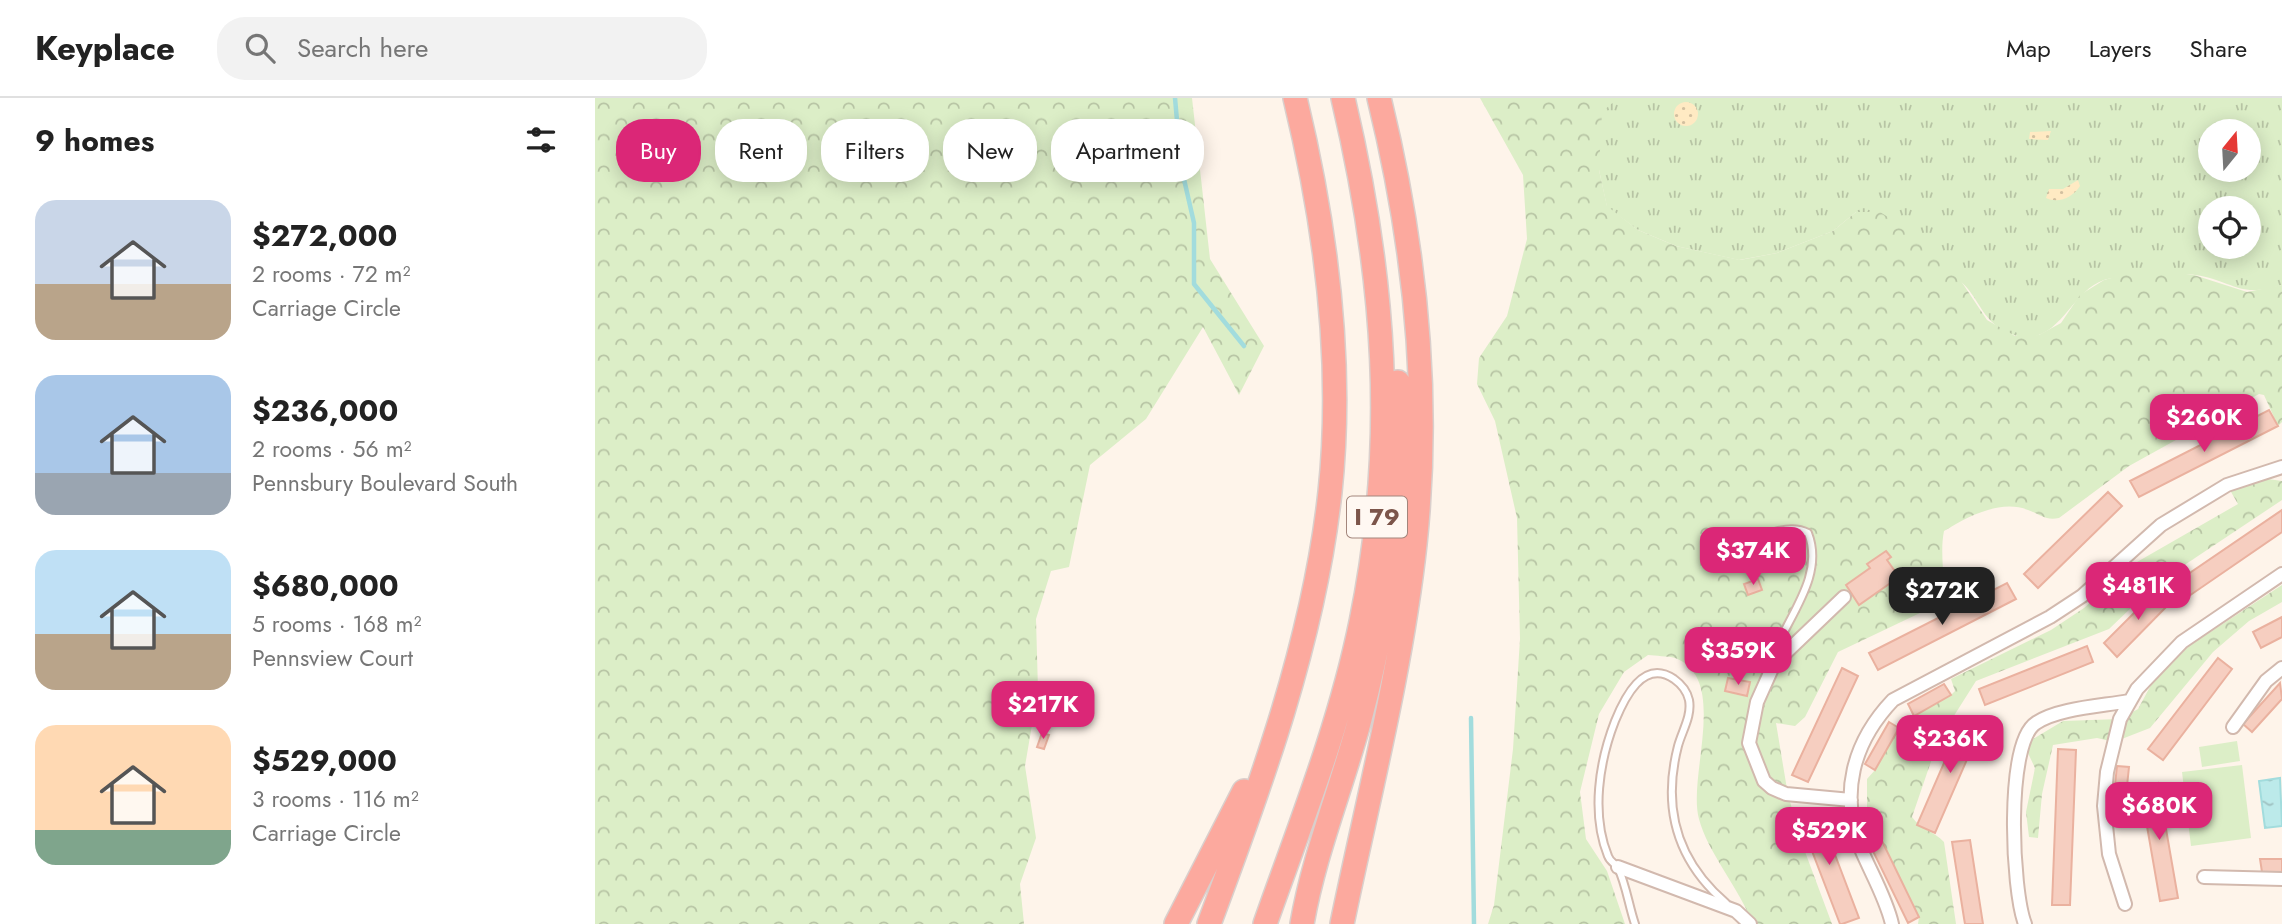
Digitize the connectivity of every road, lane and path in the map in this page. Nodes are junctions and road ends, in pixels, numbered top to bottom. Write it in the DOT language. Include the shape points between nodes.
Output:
graph roads {
  1 [pos="1295,98"];
  2 [pos="1343,98"];
  3 [pos="1378,98"];
  4 [pos="1370,220"];
  5 [pos="2282,467"];
  6 [pos="1730,553"];
  7 [pos="2282,574"];
  8 [pos="1844,597"];
  9 [pos="2282,668"];
  10 [pos="1764,684"];
  11 [pos="2129,701"];
  12 [pos="1284,705"];
  13 [pos="2233,727"];
  14 [pos="1851,800"];
  15 [pos="1618,867"];
  16 [pos="2204,877"];
  17 [pos="2282,879"];
  18 [pos="2125,904"];
  19 [pos="1736,911"];
  20 [pos="1177,924"];
  21 [pos="1209,924"];
  22 [pos="1265,924"];
  23 [pos="1302,924"];
  24 [pos="1342,924"];
  25 [pos="1635,924"];
  26 [pos="1750,924"];
  27 [pos="1892,924"];
  28 [pos="2025,924"];
  1 -- 12 [label="highway, I 79" via="1322,228 1335,394 1324,539"];
  2 -- 4 [label="highway, I 79"];
  3 -- 24 [label="highway" via="1399,185 1413,278 1420,372 1420,475 1405,616"];
  4 -- 22 [label="highway, I 79" via="1384,380 1374,541 1361,623 1341,701"];
  4 -- 23 [label="highway" via="1392,322 1398,384 1393,540 1370,678"];
  5 -- 14 [label="street" via="2227,485 2161,525 2081,596 2050,617 1893,700 1858,750 1851,773"];
  6 -- 10 [label="lane" via="1794,528 1808,533 1811,540 1813,573 1777,641"];
  7 -- 11 [label="street" via="2182,642"];
  8 -- 10 [label="street" via="1774,664"];
  9 -- 13 [label="street" via="2266,681"];
  10 -- 14 [label="street" via="1749,743 1764,781 1786,794"];
  11 -- 18 [label="street" via="2114,742 2104,806 2109,854"];
  11 -- 28 [label="street" via="2057,714 2026,732 2016,759 2015,822 2015,888"];
  12 -- 20 [label="highway"];
  12 -- 21 [label="highway, I 79"];
  14 -- 27 [label="street" via="1859,845"];
  15 -- 19 [label="street"];
  15 -- 19 [label="lane" via="1609,860 1602,835 1600,781 1606,744 1633,685 1643,677 1670,676 1689,698 1671,783 1675,830 1688,860 1709,889"];
  15 -- 25 [label="lane"];
  16 -- 17 [label="street"];
  19 -- 26 [label="street"];
}
